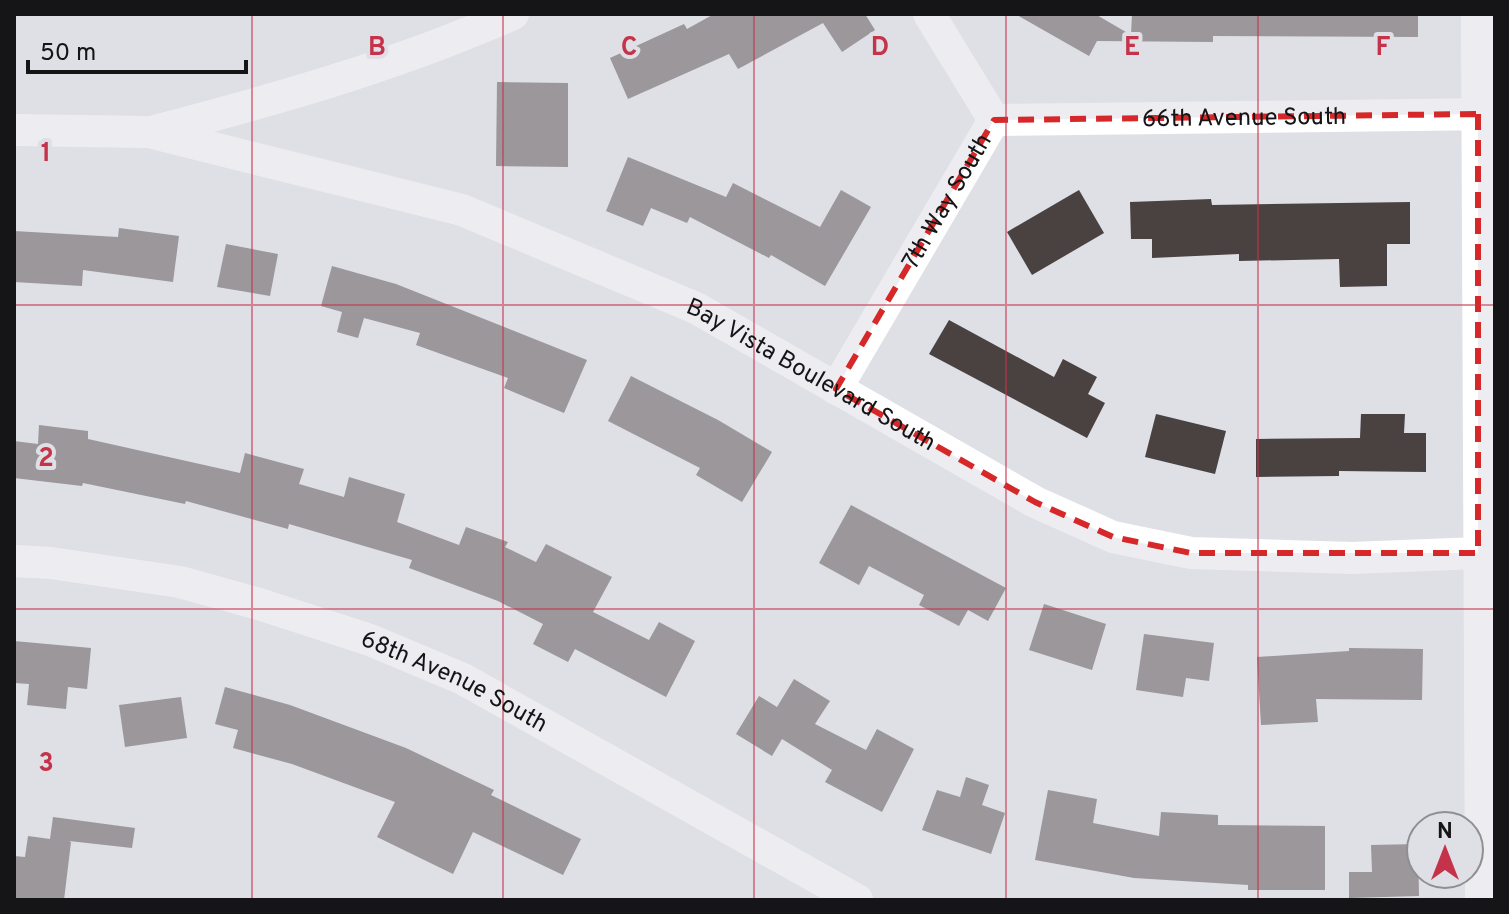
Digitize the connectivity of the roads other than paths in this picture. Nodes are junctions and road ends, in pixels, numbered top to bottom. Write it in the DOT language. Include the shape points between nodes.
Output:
graph roads {
  1 [pos="513,14"];
  2 [pos="929,14"];
  3 [pos="1477,14"];
  4 [pos="1486,114"];
  5 [pos="994,120"];
  6 [pos="14,130"];
  7 [pos="149,132"];
  8 [pos="836,389"];
  9 [pos="1478,553"];
  10 [pos="14,561"];
  11 [pos="857,900"];
  12 [pos="1481,900"];
  1 -- 7 [label="street" via="454,40 290,95"];
  2 -- 5 [label="street, 7th Way South"];
  3 -- 4 [label="street"];
  4 -- 5 [label="street, 66th Avenue South"];
  4 -- 9 [label="street"];
  5 -- 8 [label="street, 7th Way South"];
  6 -- 7 [label="street"];
  7 -- 8 [label="street, Bay Vista Boulevard South" via="462,210 696,308"];
  8 -- 9 [label="street, Bay Vista Boulevard South" via="1035,502 1113,537 1191,553 1352,558"];
  9 -- 12 [label="street"];
  10 -- 11 [label="street, 68th Avenue South" via="180,582 370,640 463,679"];
}
